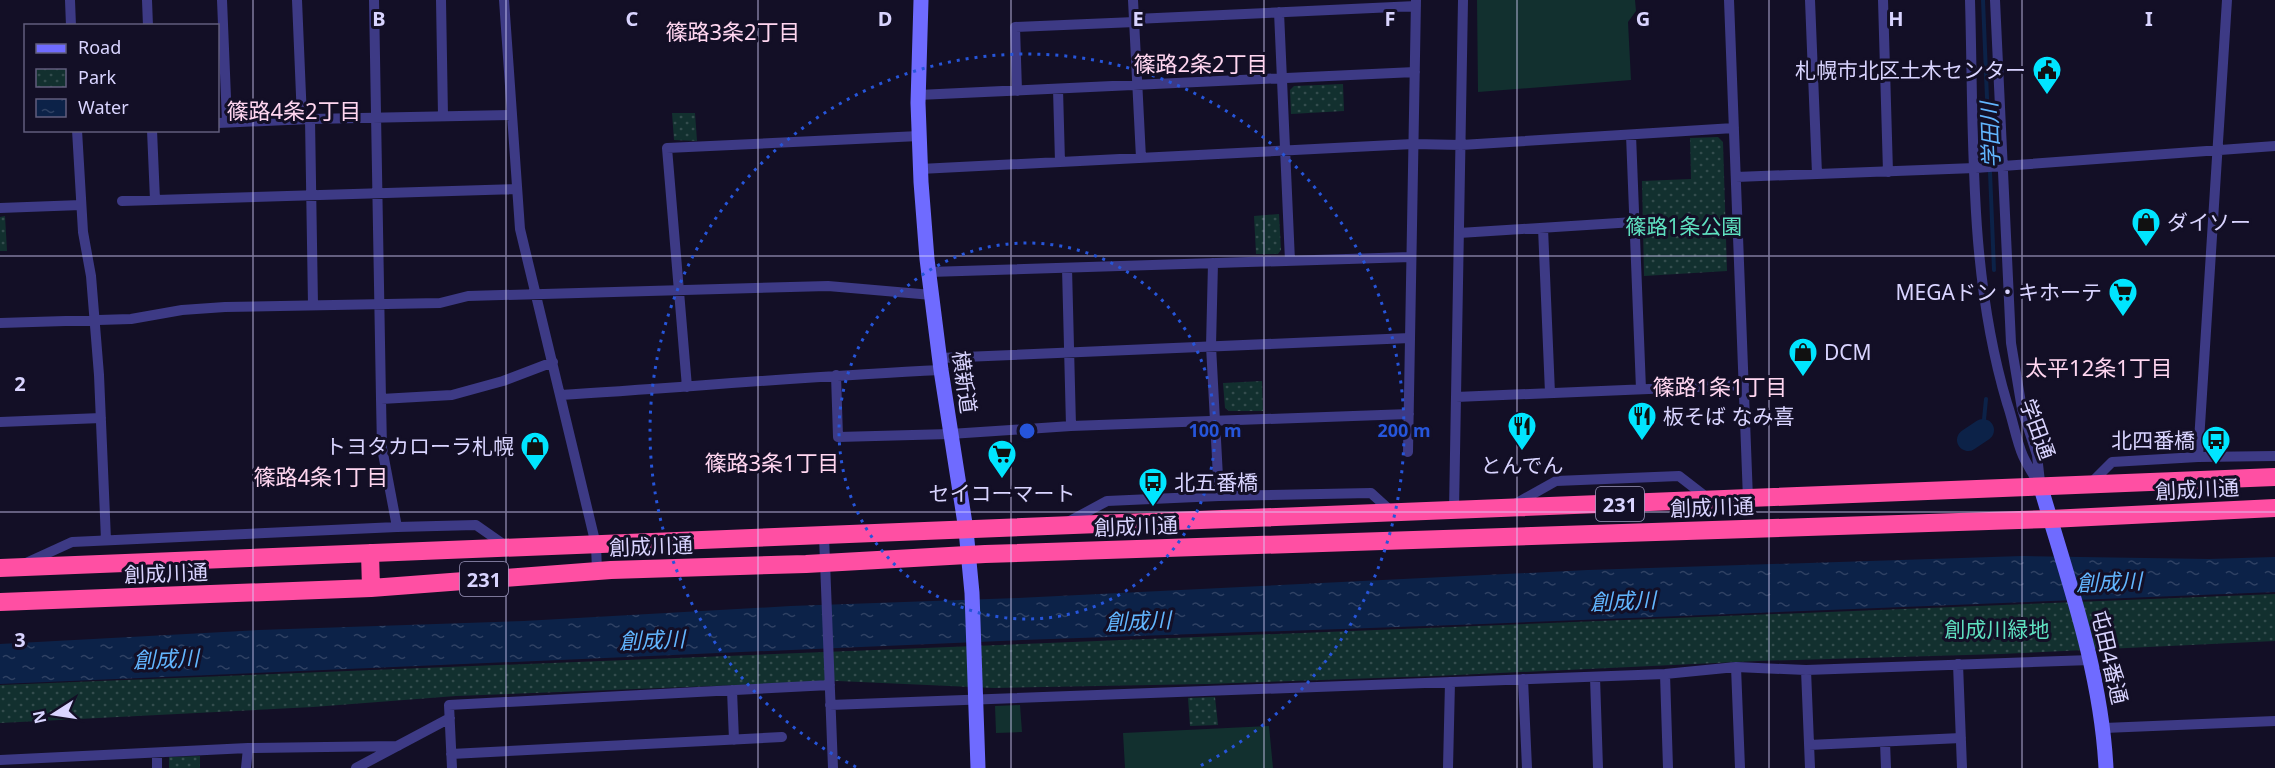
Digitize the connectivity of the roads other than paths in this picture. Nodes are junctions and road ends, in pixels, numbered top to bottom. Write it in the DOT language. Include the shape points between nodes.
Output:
graph roads {
  1 [pos="70,0"];
  2 [pos="147,0"];
  3 [pos="222,0"];
  4 [pos="297,0"];
  5 [pos="374,0"];
  6 [pos="441,0"];
  7 [pos="504,0"];
  8 [pos="921,0"];
  9 [pos="1133,0"];
  10 [pos="1463,0"];
  11 [pos="1729,0"];
  12 [pos="1810,0"];
  13 [pos="1883,0"];
  14 [pos="1970,0"];
  15 [pos="1995,0"];
  16 [pos="2227,0"];
  17 [pos="1416,3"];
  18 [pos="1279,12"];
  19 [pos="1135,20"];
  20 [pos="71,24"];
  21 [pos="148,24"];
  22 [pos="1415,72"];
  23 [pos="1282,79"];
  24 [pos="1138,86"];
  25 [pos="1058,90"];
  26 [pos="1017,91"];
  27 [pos="918,95"];
  28 [pos="512,115"];
  29 [pos="443,116"];
  30 [pos="375,117"];
  31 [pos="306,119"];
  32 [pos="222,123"];
  33 [pos="1734,128"];
  34 [pos="77,132"];
  35 [pos="152,132"];
  36 [pos="1631,135"];
  37 [pos="919,136"];
  38 [pos="1413,144"];
  39 [pos="1461,145"];
  40 [pos="2275,146"];
  41 [pos="2217,150"];
  42 [pos="1284,151"];
  43 [pos="1141,158"];
  44 [pos="1060,162"];
  45 [pos="2000,166"];
  46 [pos="1978,168"];
  47 [pos="920,169"];
  48 [pos="1888,172"];
  49 [pos="1817,174"];
  50 [pos="1736,177"];
  51 [pos="517,189"];
  52 [pos="377,193"];
  53 [pos="312,195"];
  54 [pos="155,200"];
  55 [pos="122,201"];
  56 [pos="81,205"];
  57 [pos="0,208"];
  58 [pos="1634,222"];
  59 [pos="1543,228"];
  60 [pos="1459,233"];
  61 [pos="1411,257"];
  62 [pos="1290,261"];
  63 [pos="1213,263"];
  64 [pos="1067,268"];
  65 [pos="929,272"];
  66 [pos="680,290"];
  67 [pos="536,295"];
  68 [pos="932,295"];
  69 [pos="313,305"];
  70 [pos="378,305"];
  71 [pos="93,320"];
  72 [pos="0,324"];
  73 [pos="1410,338"];
  74 [pos="1211,346"];
  75 [pos="1070,352"];
  76 [pos="553,362"];
  77 [pos="941,364"];
  78 [pos="836,375"];
  79 [pos="1744,384"];
  80 [pos="687,387"];
  81 [pos="1641,389"];
  82 [pos="1550,393"];
  83 [pos="560,395"];
  84 [pos="1456,397"];
  85 [pos="381,399"];
  86 [pos="1409,414"];
  87 [pos="101,418"];
  88 [pos="1214,420"];
  89 [pos="0,422"];
  90 [pos="1071,426"];
  91 [pos="950,434"];
  92 [pos="1408,452"];
  93 [pos="2275,456"];
  94 [pos="2199,457"];
  95 [pos="2275,477"];
  96 [pos="2088,485"];
  97 [pos="2041,488"];
  98 [pos="1219,496"];
  99 [pos="1748,499"];
  100 [pos="1710,500"];
  101 [pos="1507,508"];
  102 [pos="2275,508"];
  103 [pos="1454,510"];
  104 [pos="1393,513"];
  105 [pos="2050,519"];
  106 [pos="1060,526"];
  107 [pos="397,527"];
  108 [pos="966,530"];
  109 [pos="824,536"];
  110 [pos="106,540"];
  111 [pos="596,545"];
  112 [pos="510,548"];
  113 [pos="370,554"];
  114 [pos="968,555"];
  115 [pos="825,562"];
  116 [pos="7,568"];
  117 [pos="597,571"];
  118 [pos="371,588"];
  119 [pos="0,602"];
  120 [pos="2091,660"];
  121 [pos="1958,664"];
  122 [pos="1736,667"];
  123 [pos="1806,669"];
  124 [pos="1665,674"];
  125 [pos="1595,677"];
  126 [pos="1523,679"];
  127 [pos="1450,682"];
  128 [pos="830,685"];
  129 [pos="732,690"];
  130 [pos="976,699"];
  131 [pos="830,705"];
  132 [pos="450,718"];
  133 [pos="2275,721"];
  134 [pos="2104,728"];
  135 [pos="782,736"];
  136 [pos="1960,738"];
  137 [pos="734,740"];
  138 [pos="1885,742"];
  139 [pos="1809,745"];
  140 [pos="398,746"];
  141 [pos="248,748"];
  142 [pos="157,753"];
  143 [pos="451,754"];
  144 [pos="0,760"];
  145 [pos="158,768"];
  146 [pos="246,768"];
  147 [pos="356,768"];
  148 [pos="452,768"];
  149 [pos="833,768"];
  150 [pos="978,768"];
  151 [pos="1448,768"];
  152 [pos="1527,768"];
  153 [pos="1598,768"];
  154 [pos="1668,768"];
  155 [pos="1740,768"];
  156 [pos="1810,768"];
  157 [pos="1886,768"];
  158 [pos="1962,768"];
  159 [pos="2106,768"];
  1 -- 20 [label="street"];
  2 -- 21 [label="street"];
  3 -- 32 [label="street"];
  4 -- 31 [label="street"];
  5 -- 30 [label="street"];
  6 -- 29 [label="street"];
  7 -- 28 [label="street"];
  8 -- 27 [label="street, 横新道"];
  9 -- 19 [label="street"];
  10 -- 39 [label="street"];
  11 -- 33 [label="street"];
  12 -- 49 [label="street"];
  13 -- 48 [label="street"];
  14 -- 46 [label="street, 学田通"];
  15 -- 45 [label="street, 学田通"];
  16 -- 41 [label="street"];
  17 -- 18 [label="street"];
  17 -- 22 [label="street"];
  18 -- 19 [label="street"];
  18 -- 23 [label="street"];
  19 -- 24 [label="street"];
  19 -- 26 [label="street" via="1015,27"];
  22 -- 23 [label="street"];
  22 -- 38 [label="street"];
  23 -- 24 [label="street"];
  23 -- 42 [label="street"];
  24 -- 25 [label="street"];
  24 -- 43 [label="street"];
  25 -- 26 [label="street"];
  25 -- 44 [label="street"];
  26 -- 27 [label="street"];
  27 -- 37 [label="street, 横新道"];
  28 -- 29 [label="street"];
  28 -- 51 [label="street"];
  29 -- 30 [label="street"];
  30 -- 31 [label="street"];
  30 -- 52 [label="street"];
  31 -- 32 [label="street"];
  31 -- 53 [label="street"];
  33 -- 36 [label="street"];
  33 -- 50 [label="street"];
  34 -- 56 [label="street"];
  35 -- 54 [label="street"];
  36 -- 39 [label="street"];
  36 -- 58 [label="street"];
  37 -- 47 [label="street, 横新道"];
  37 -- 66 [label="street" via="667,148"];
  38 -- 39 [label="street"];
  38 -- 42 [label="street"];
  38 -- 61 [label="street"];
  39 -- 60 [label="street"];
  40 -- 41 [label="street"];
  41 -- 45 [label="street"];
  41 -- 94 [label="street"];
  42 -- 43 [label="street"];
  42 -- 62 [label="street"];
  43 -- 44 [label="street"];
  44 -- 47 [label="street"];
  45 -- 46 [label="street"];
  45 -- 97 [label="street, 学田通" via="2011,343"];
  46 -- 48 [label="street"];
  46 -- 97 [label="street, 学田通" via="1981,283 1991,342 2023,455"];
  47 -- 65 [label="street, 横新道"];
  48 -- 49 [label="street"];
  49 -- 50 [label="street"];
  50 -- 79 [label="street"];
  51 -- 52 [label="street"];
  51 -- 67 [label="street" via="520,228"];
  52 -- 53 [label="street"];
  52 -- 70 [label="street"];
  53 -- 54 [label="street"];
  53 -- 69 [label="street"];
  54 -- 55 [label="street"];
  56 -- 57 [label="street"];
  56 -- 71 [label="street"];
  58 -- 59 [label="street"];
  58 -- 81 [label="street"];
  59 -- 60 [label="street"];
  59 -- 82 [label="street"];
  60 -- 84 [label="street"];
  61 -- 62 [label="street"];
  61 -- 73 [label="street"];
  62 -- 63 [label="street"];
  63 -- 64 [label="street"];
  63 -- 74 [label="street"];
  64 -- 65 [label="street"];
  64 -- 75 [label="street"];
  65 -- 68 [label="street, 横新道"];
  66 -- 67 [label="street"];
  66 -- 68 [label="street" via="828,286"];
  66 -- 80 [label="street"];
  67 -- 70 [label="street" via="468,296 440,303"];
  67 -- 76 [label="street"];
  68 -- 77 [label="street, 横新道"];
  69 -- 70 [label="street"];
  69 -- 71 [label="street" via="225,307"];
  70 -- 85 [label="street"];
  71 -- 72 [label="street"];
  71 -- 87 [label="street"];
  73 -- 74 [label="street"];
  73 -- 86 [label="street"];
  74 -- 75 [label="street"];
  74 -- 88 [label="street"];
  75 -- 77 [label="street"];
  75 -- 90 [label="street"];
  76 -- 83 [label="street"];
  76 -- 85 [label="street" via="452,395"];
  77 -- 78 [label="street"];
  77 -- 91 [label="street, 横新道"];
  78 -- 80 [label="street"];
  78 -- 91 [label="street" via="838,437"];
  79 -- 81 [label="street"];
  79 -- 99 [label="street"];
  80 -- 83 [label="street"];
  81 -- 82 [label="street"];
  82 -- 84 [label="street"];
  83 -- 111 [label="street"];
  84 -- 103 [label="street"];
  85 -- 107 [label="street" via="382,448"];
  86 -- 88 [label="street"];
  86 -- 92 [label="street"];
  87 -- 89 [label="street"];
  87 -- 110 [label="street"];
  88 -- 90 [label="street"];
  88 -- 98 [label="street"];
  90 -- 91 [label="street"];
  91 -- 108 [label="street, 横新道"];
  93 -- 94 [label="street"];
  94 -- 96 [label="street" via="2112,462"];
  95 -- 96 [label="highway, 創成川通 / 231"];
  96 -- 97 [label="highway, 創成川通 / 231"];
  97 -- 99 [label="highway, 創成川通 / 231"];
  97 -- 105 [label="street, 屯田4番通"];
  98 -- 104 [label="street" via="1371,493"];
  98 -- 106 [label="street" via="1107,501"];
  99 -- 100 [label="highway, 創成川通 / 231"];
  100 -- 101 [label="highway, 創成川通 / 231"];
  100 -- 101 [label="street" via="1679,476 1556,481"];
  101 -- 103 [label="highway, 創成川通 / 231"];
  102 -- 105 [label="highway, 創成川通 / 231"];
  103 -- 104 [label="highway, 創成川通 / 231"];
  104 -- 106 [label="highway, 創成川通 / 231"];
  105 -- 114 [label="highway, 創成川通 / 231"];
  105 -- 120 [label="street, 屯田4番通"];
  106 -- 108 [label="highway, 創成川通 / 231"];
  107 -- 110 [label="street"];
  107 -- 112 [label="street" via="476,525"];
  108 -- 109 [label="highway, 創成川通 / 231"];
  108 -- 114 [label="street, 横新道"];
  109 -- 111 [label="highway, 創成川通 / 231"];
  109 -- 115 [label="street"];
  110 -- 116 [label="street" via="72,542"];
  111 -- 112 [label="highway, 創成川通 / 231"];
  111 -- 117 [label="street"];
  112 -- 113 [label="highway, 創成川通 / 231"];
  113 -- 116 [label="highway, 創成川通 / 231"];
  113 -- 118 [label="highway"];
  114 -- 115 [label="highway, 創成川通 / 231"];
  114 -- 130 [label="street, 横新道"];
  115 -- 117 [label="highway, 創成川通 / 231"];
  115 -- 128 [label="street"];
  117 -- 118 [label="highway, 創成川通 / 231"];
  118 -- 119 [label="highway, 創成川通 / 231"];
  120 -- 121 [label="street"];
  120 -- 134 [label="street, 屯田4番通"];
  121 -- 123 [label="street"];
  121 -- 136 [label="street"];
  122 -- 123 [label="street"];
  122 -- 124 [label="street"];
  122 -- 155 [label="street"];
  123 -- 139 [label="street"];
  124 -- 125 [label="street"];
  124 -- 154 [label="street"];
  125 -- 126 [label="street"];
  125 -- 153 [label="street"];
  126 -- 127 [label="street"];
  126 -- 152 [label="street"];
  127 -- 130 [label="street"];
  127 -- 151 [label="street"];
  128 -- 129 [label="street"];
  128 -- 131 [label="street"];
  129 -- 132 [label="street" via="449,705"];
  129 -- 137 [label="street"];
  130 -- 131 [label="street"];
  130 -- 150 [label="street, 横新道"];
  131 -- 149 [label="street"];
  132 -- 140 [label="street"];
  132 -- 143 [label="street"];
  133 -- 134 [label="street"];
  134 -- 159 [label="street, 屯田4番通"];
  135 -- 137 [label="street"];
  136 -- 138 [label="street"];
  136 -- 158 [label="street"];
  137 -- 143 [label="street"];
  138 -- 139 [label="street"];
  138 -- 157 [label="street"];
  139 -- 156 [label="street"];
  140 -- 141 [label="street"];
  140 -- 147 [label="street"];
  141 -- 142 [label="street"];
  141 -- 146 [label="street"];
  142 -- 144 [label="street"];
  142 -- 145 [label="street"];
  143 -- 148 [label="street"];
}
